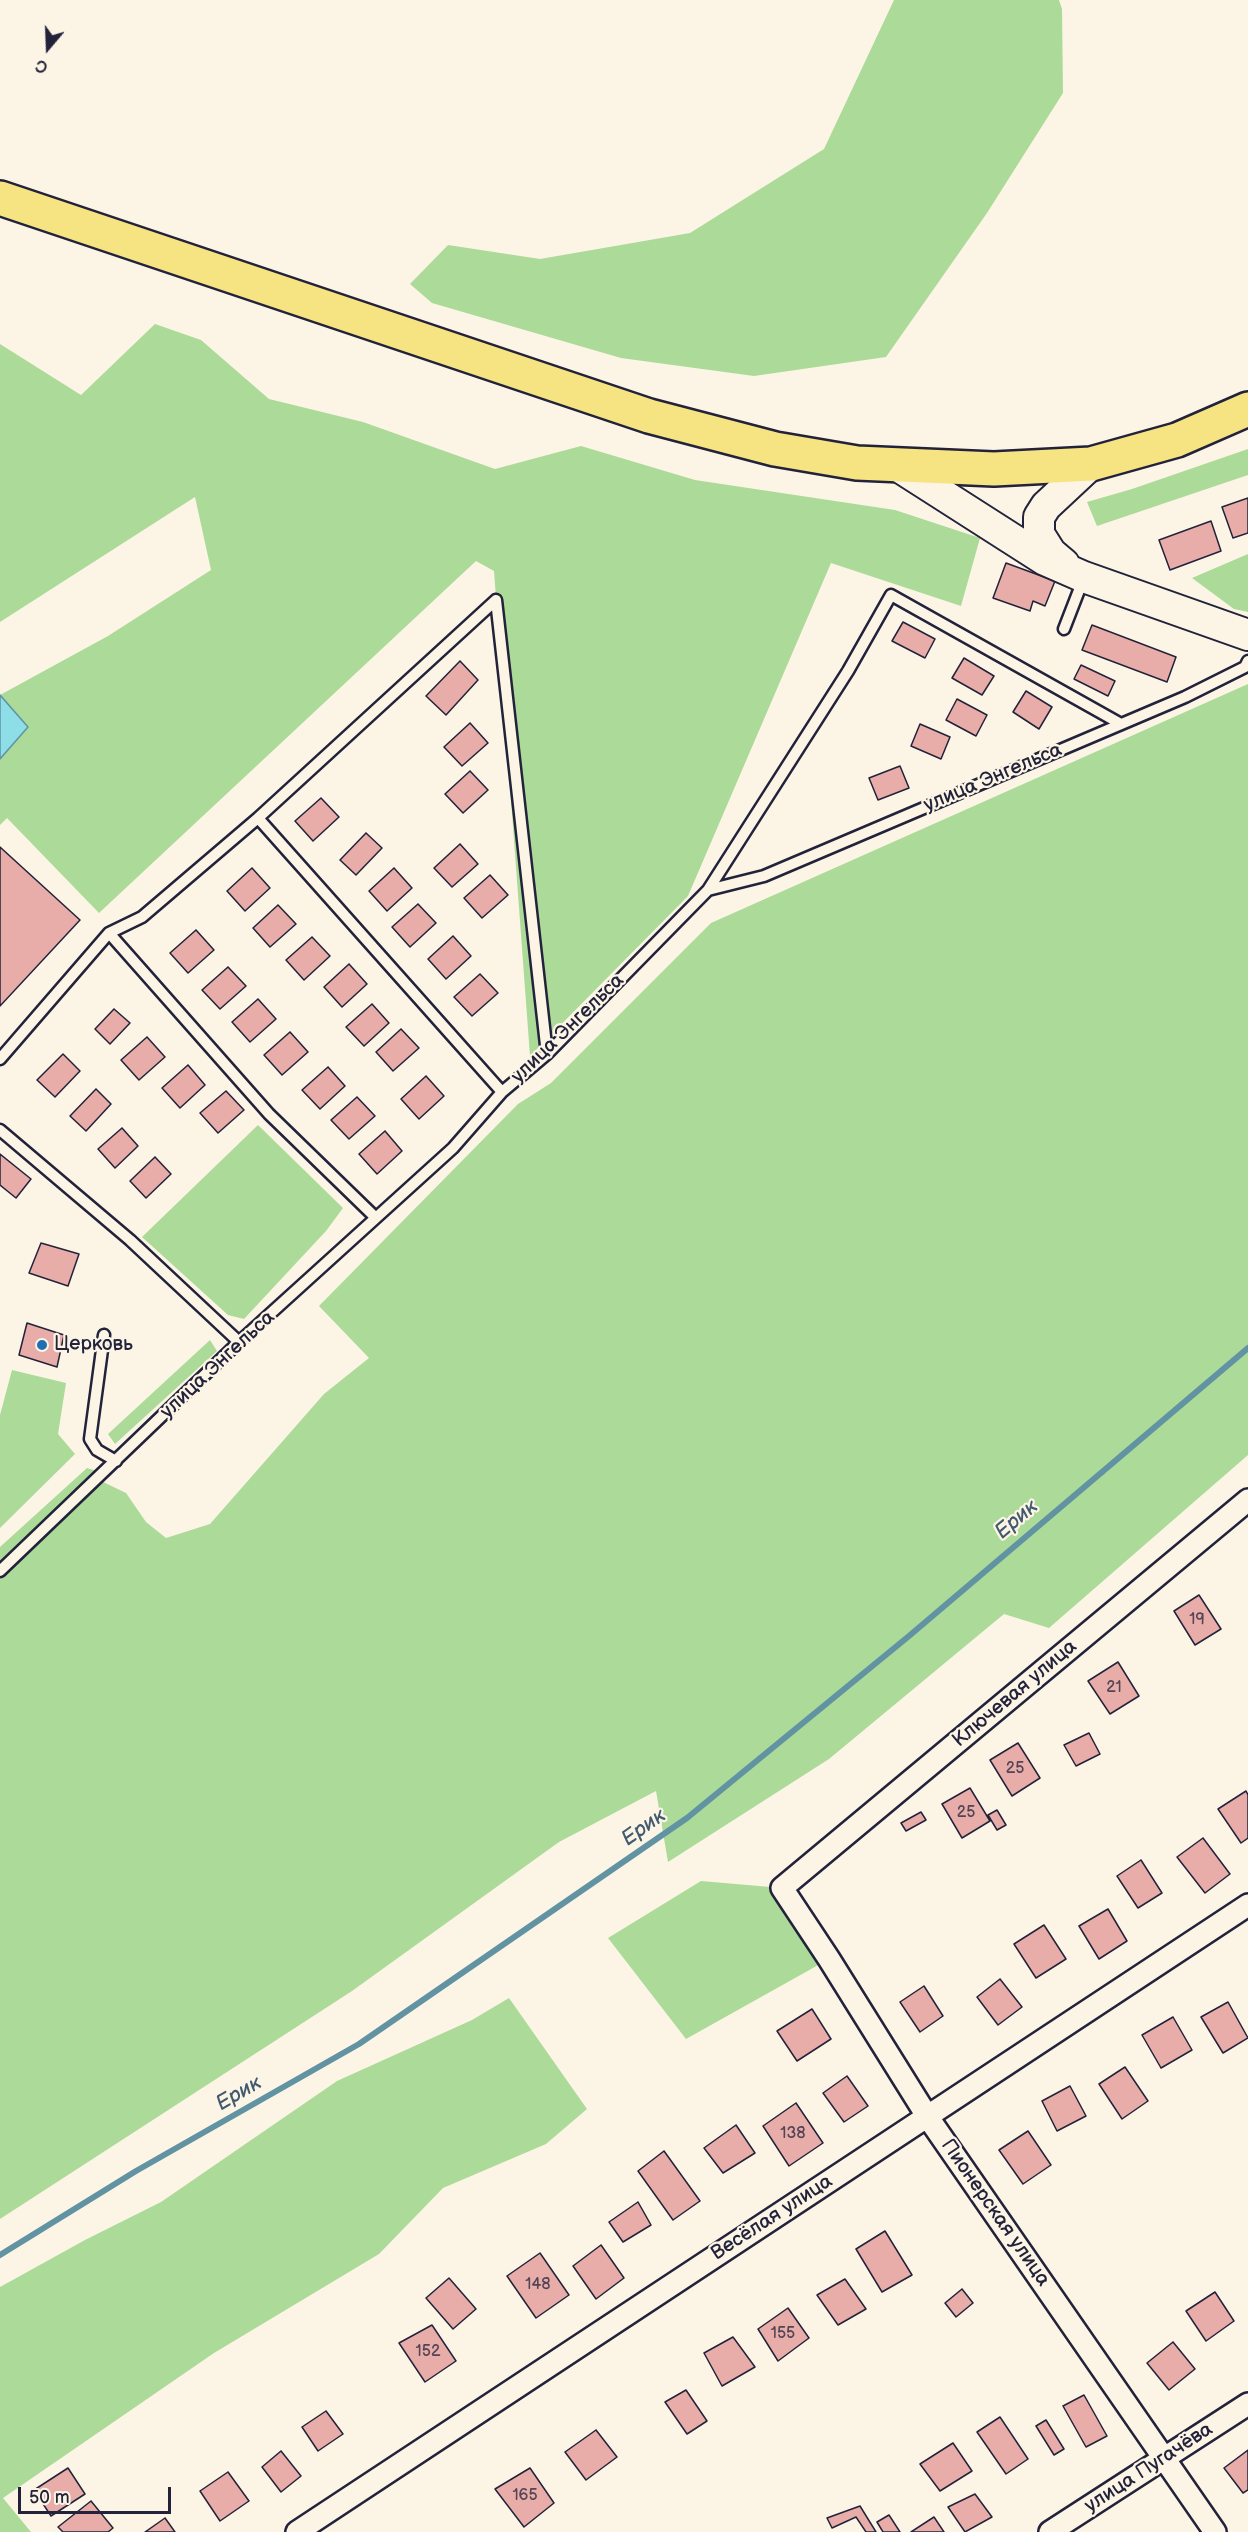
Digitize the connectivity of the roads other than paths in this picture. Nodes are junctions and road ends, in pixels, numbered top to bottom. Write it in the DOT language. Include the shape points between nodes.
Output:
graph roads {
  1 [pos="0,198"];
  2 [pos="1248,409"];
  3 [pos="1091,464"];
  4 [pos="898,466"];
  5 [pos="1078,574"];
  6 [pos="1064,629"];
  7 [pos="1248,635"];
  8 [pos="1248,661"];
  9 [pos="1121,724"];
  10 [pos="258,818"];
  11 [pos="708,890"];
  12 [pos="110,933"];
  13 [pos="547,1054"];
  14 [pos="0,1059"];
  15 [pos="502,1092"];
  16 [pos="0,1130"];
  17 [pos="375,1217"];
  18 [pos="104,1335"];
  19 [pos="239,1342"];
  20 [pos="116,1461"];
  21 [pos="1248,1500"];
  22 [pos="0,1571"];
  23 [pos="782,1888"];
  24 [pos="1248,1905"];
  25 [pos="927,2116"];
  26 [pos="1248,2404"];
  27 [pos="1165,2458"];
  28 [pos="297,2532"];
  29 [pos="1050,2532"];
  30 [pos="1215,2532"];
  1 -- 4 [label="highway" via="649,416 775,448"];
  2 -- 3 [label="highway" via="1177,440"];
  3 -- 4 [label="highway" via="994,469"];
  3 -- 5 [label="street" via="1046,506 1039,518 1039,534 1051,553"];
  4 -- 5 [label="street" via="1045,560"];
  5 -- 6 [label="lane"];
  5 -- 7 [label="street"];
  8 -- 9 [label="lane, улица Энгельса" via="1245,667 1225,677"];
  9 -- 11 [label="lane, улица Энгельса" via="764,876"];
  9 -- 11 [label="lane" via="891,595 848,671"];
  10 -- 12 [label="lane" via="142,917"];
  10 -- 13 [label="lane" via="496,600"];
  10 -- 15 [label="lane"];
  11 -- 13 [label="lane, улица Энгельса"];
  12 -- 14 [label="lane"];
  12 -- 17 [label="lane" via="269,1114"];
  13 -- 15 [label="lane, улица Энгельса"];
  15 -- 17 [label="lane, улица Энгельса" via="453,1148"];
  16 -- 19 [label="lane" via="130,1240"];
  17 -- 19 [label="lane, улица Энгельса"];
  18 -- 20 [label="lane" via="90,1439 97,1450"];
  19 -- 20 [label="lane, улица Энгельса"];
  20 -- 22 [label="lane, улица Энгельса"];
  21 -- 23 [label="street, Ключевая улица"];
  23 -- 25 [label="street, Пионерская улица"];
  24 -- 25 [label="street, Весёлая улица"];
  25 -- 27 [label="street, Пионерская улица"];
  25 -- 28 [label="street, Весёлая улица"];
  26 -- 27 [label="street, улица Пугачёва"];
  27 -- 29 [label="street, улица Пугачёва"];
  27 -- 30 [label="street, Пионерская улица"];
}
